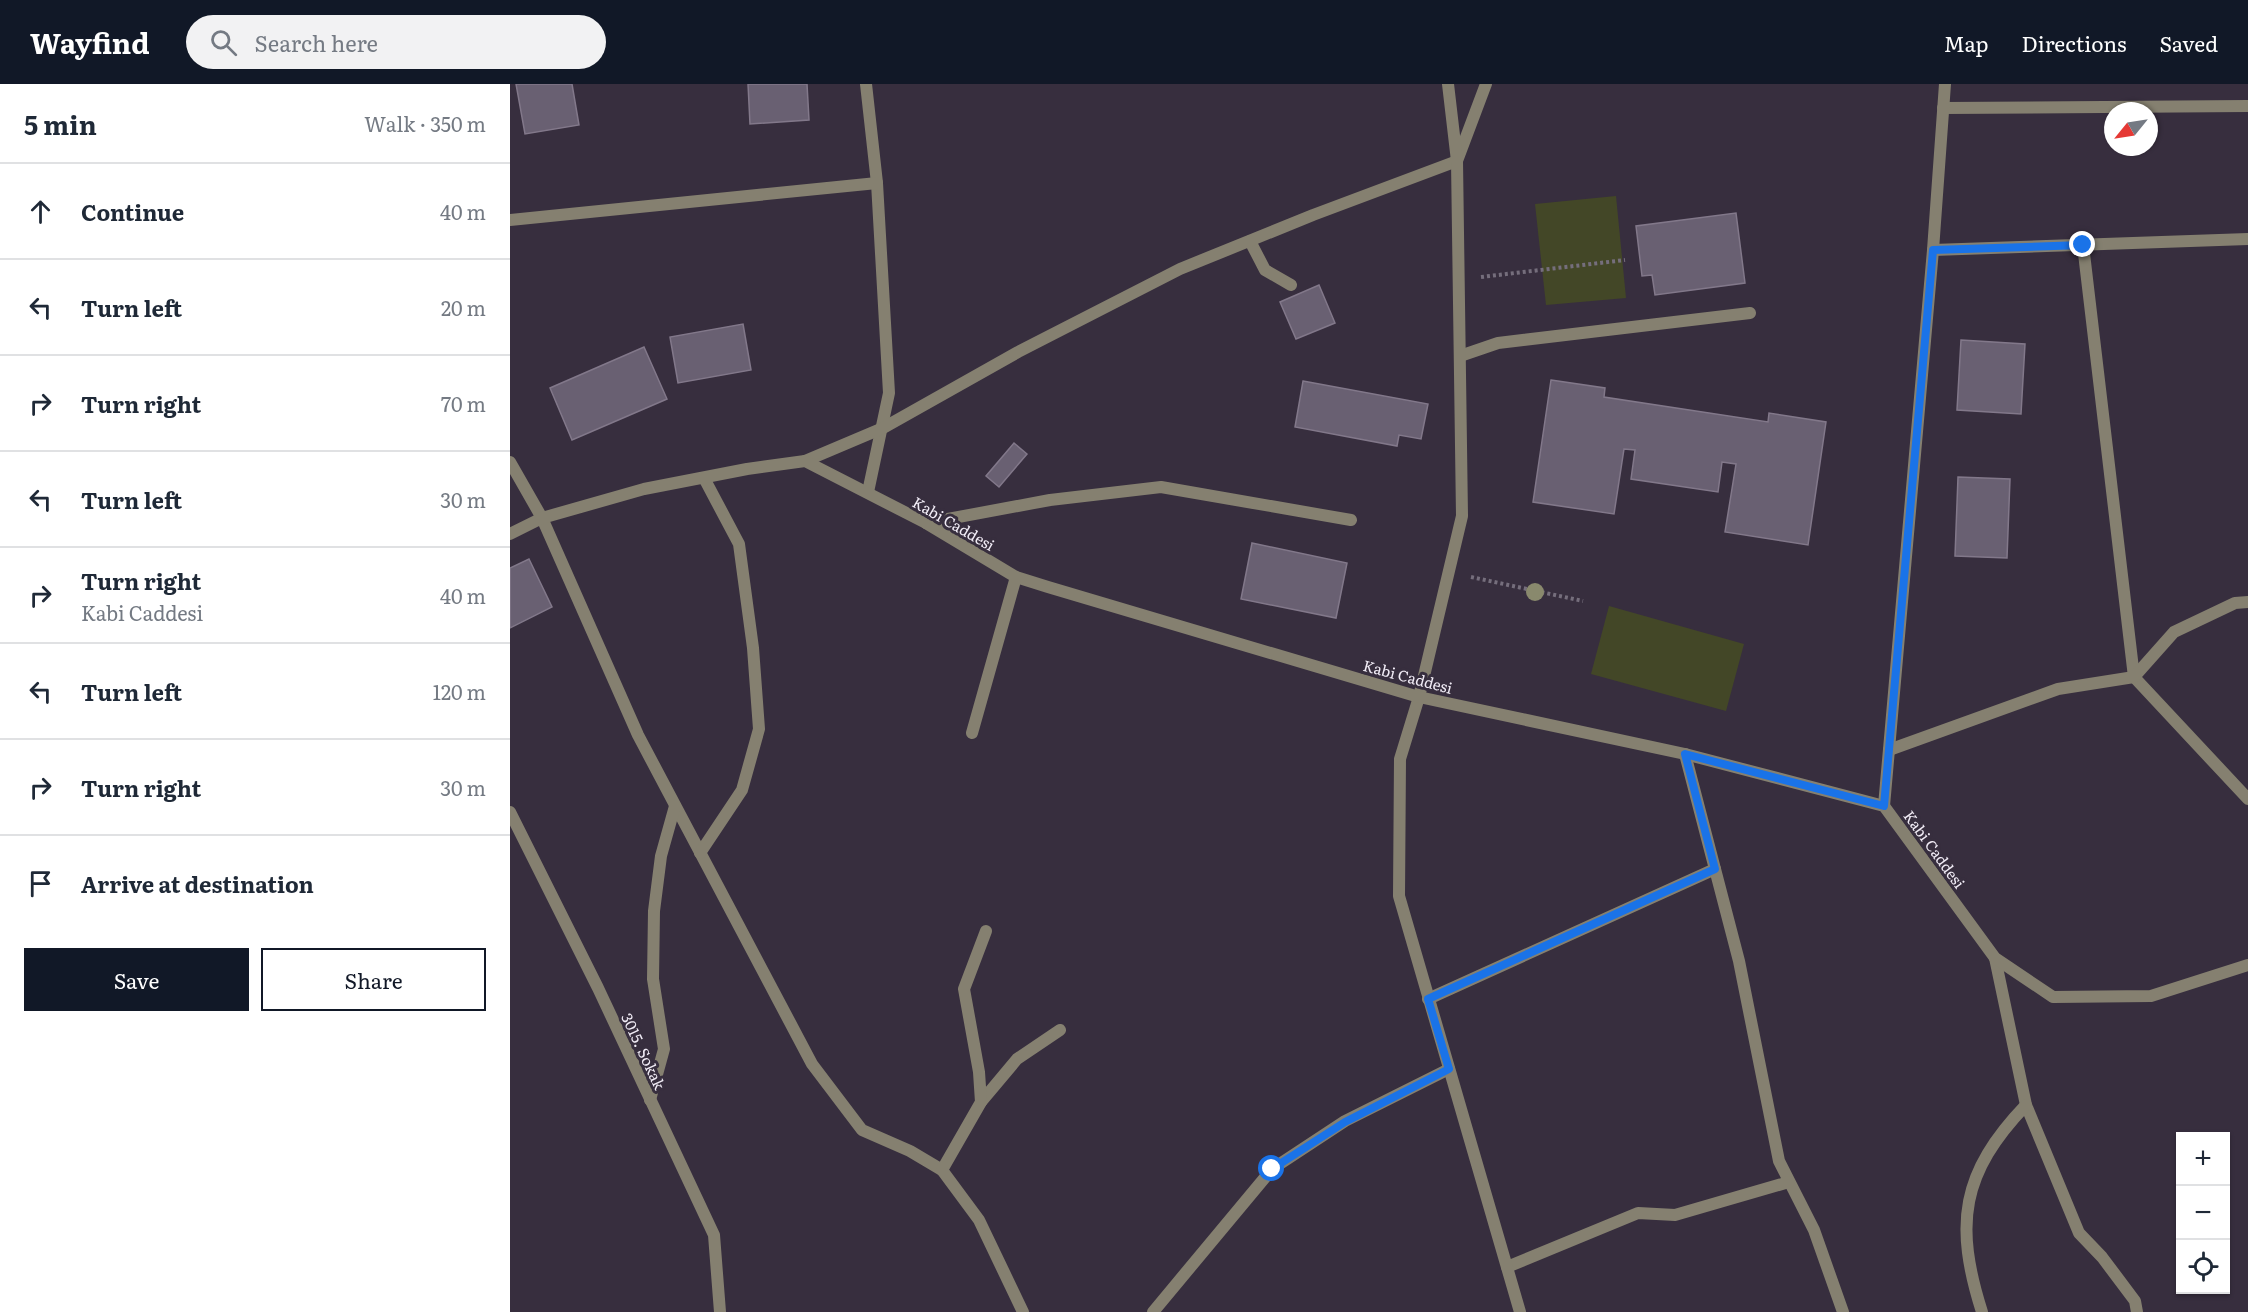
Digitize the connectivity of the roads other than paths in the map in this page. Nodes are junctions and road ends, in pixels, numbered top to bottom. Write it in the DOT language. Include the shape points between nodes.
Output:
graph roads {
  1 [pos="866,84"];
  2 [pos="1448,84"];
  3 [pos="1486,84"];
  4 [pos="1945,84"];
  5 [pos="2248,106"];
  6 [pos="1943,108"];
  7 [pos="1457,161"];
  8 [pos="877,183"];
  9 [pos="510,220"];
  10 [pos="2248,239"];
  11 [pos="1250,241"];
  12 [pos="2083,245"];
  13 [pos="1933,250"];
  14 [pos="1290,285"];
  15 [pos="1750,313"];
  16 [pos="1460,356"];
  17 [pos="883,428"];
  18 [pos="805,461"];
  19 [pos="510,462"];
  20 [pos="704,478"];
  21 [pos="868,492"];
  22 [pos="542,518"];
  23 [pos="1351,520"];
  24 [pos="926,523"];
  25 [pos="510,534"];
  26 [pos="1016,577"];
  27 [pos="2248,602"];
  28 [pos="2134,677"];
  29 [pos="1419,697"];
  30 [pos="972,733"];
  31 [pos="1889,750"];
  32 [pos="1685,754"];
  33 [pos="2248,799"];
  34 [pos="675,806"];
  35 [pos="1884,806"];
  36 [pos="510,812"];
  37 [pos="700,853"];
  38 [pos="1715,869"];
  39 [pos="986,931"];
  40 [pos="1995,958"];
  41 [pos="2248,965"];
  42 [pos="1428,999"];
  43 [pos="1060,1030"];
  44 [pos="1449,1069"];
  45 [pos="650,1100"];
  46 [pos="981,1102"];
  47 [pos="2026,1105"];
  48 [pos="942,1170"];
  49 [pos="1789,1182"];
  50 [pos="1507,1267"];
  51 [pos="720,1312"];
  52 [pos="1023,1312"];
  53 [pos="1153,1312"];
  54 [pos="1520,1312"];
  55 [pos="1843,1312"];
  56 [pos="1982,1312"];
  57 [pos="2137,1312"];
  1 -- 8 [label="street"];
  2 -- 7 [label="street"];
  3 -- 7 [label="street"];
  4 -- 6 [label="street"];
  5 -- 6 [label="street"];
  6 -- 13 [label="street"];
  7 -- 11 [label="street"];
  7 -- 16 [label="street"];
  8 -- 9 [label="street"];
  8 -- 17 [label="street" via="889,393"];
  10 -- 12 [label="street"];
  11 -- 14 [label="street" via="1265,270"];
  11 -- 17 [label="street" via="1170,274 1018,352"];
  12 -- 13 [label="street"];
  12 -- 28 [label="street"];
  13 -- 31 [label="street"];
  15 -- 16 [label="street" via="1498,343"];
  16 -- 29 [label="street" via="1462,516"];
  17 -- 18 [label="street"];
  17 -- 21 [label="street"];
  18 -- 20 [label="street"];
  18 -- 21 [label="street, Kabi Caddesi"];
  19 -- 22 [label="street"];
  20 -- 22 [label="street" via="644,489"];
  20 -- 37 [label="street" via="739,544 759,729 742,790"];
  21 -- 24 [label="street, Kabi Caddesi"];
  22 -- 25 [label="street"];
  22 -- 34 [label="street" via="638,735"];
  23 -- 24 [label="street" via="1161,487 1050,500"];
  24 -- 26 [label="street, Kabi Caddesi"];
  26 -- 29 [label="street, Kabi Caddesi"];
  26 -- 30 [label="street"];
  27 -- 28 [label="street" via="2235,603 2174,632"];
  28 -- 31 [label="street" via="2058,689"];
  28 -- 33 [label="street"];
  29 -- 32 [label="street, Kabi Caddesi"];
  29 -- 42 [label="street" via="1400,759 1399,896"];
  31 -- 35 [label="street"];
  32 -- 35 [label="street, Kabi Caddesi"];
  32 -- 38 [label="street"];
  34 -- 37 [label="street"];
  34 -- 45 [label="street" via="661,856 654,911 653,979 664,1049"];
  35 -- 40 [label="street, Kabi Caddesi"];
  36 -- 45 [label="street, 3015. Sokak"];
  37 -- 48 [label="street" via="812,1064 862,1130 910,1150"];
  38 -- 42 [label="street"];
  38 -- 49 [label="street" via="1779,1161"];
  39 -- 46 [label="street" via="964,989"];
  40 -- 41 [label="street, Kabi Caddesi" via="2053,997 2151,996"];
  40 -- 47 [label="street"];
  42 -- 44 [label="street"];
  43 -- 46 [label="street" via="1017,1059"];
  44 -- 50 [label="street"];
  44 -- 53 [label="street" via="1345,1122 1272,1169"];
  45 -- 51 [label="street, 3015. Sokak" via="714,1235"];
  46 -- 48 [label="street"];
  47 -- 56 [label="street" via="2002,1130 1980,1166 1970,1196 1966,1221 1968,1260"];
  47 -- 57 [label="street" via="2079,1233 2103,1257 2135,1300"];
  48 -- 52 [label="street" via="979,1220"];
  49 -- 50 [label="street" via="1675,1215 1638,1213"];
  49 -- 55 [label="street" via="1815,1230"];
  50 -- 54 [label="street"];
}
